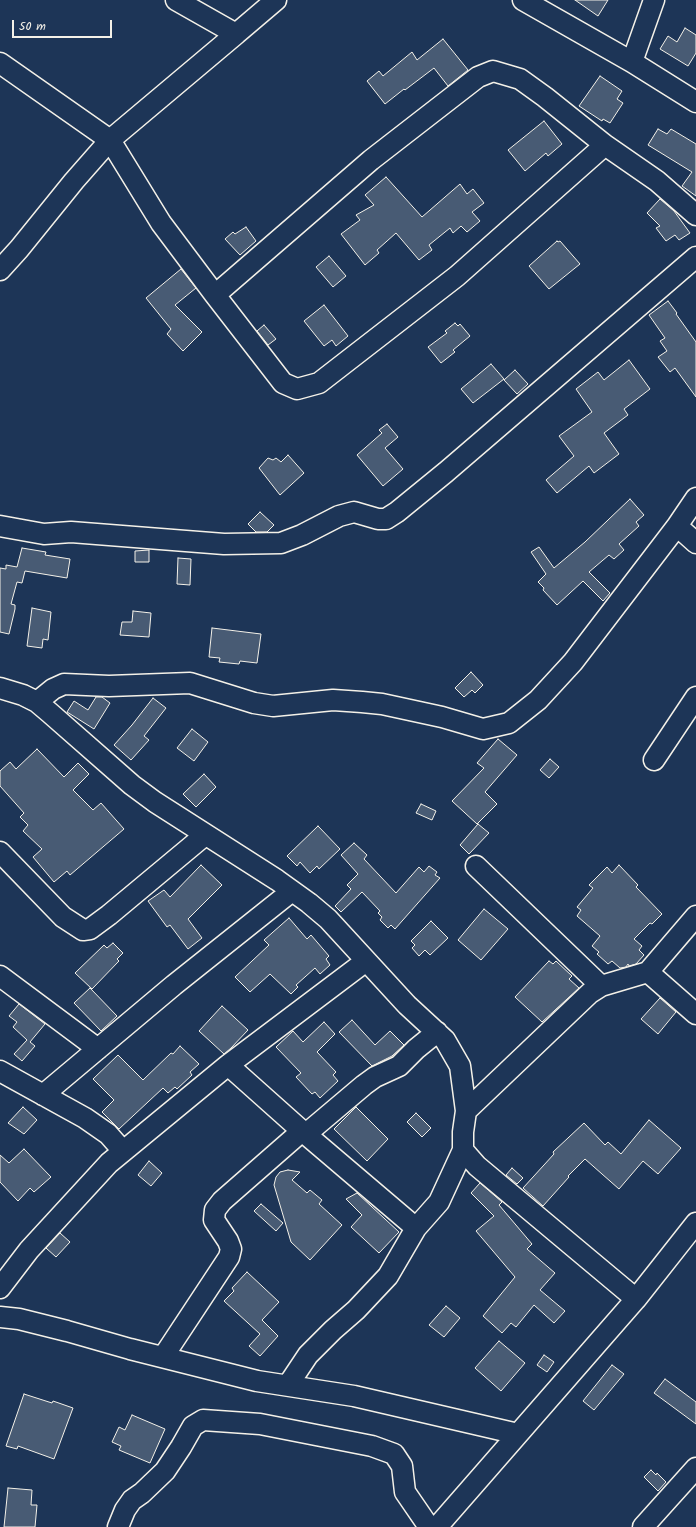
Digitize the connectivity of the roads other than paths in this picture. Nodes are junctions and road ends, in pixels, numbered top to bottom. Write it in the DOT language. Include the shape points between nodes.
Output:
graph roads {
  1 [pos="176,0"];
  2 [pos="276,0"];
  3 [pos="523,0"];
  4 [pos="654,0"];
  5 [pos="236,34"];
  6 [pos="0,62"];
  7 [pos="632,62"];
  8 [pos="696,102"];
  9 [pos="110,140"];
  10 [pos="605,145"];
  11 [pos="696,215"];
  12 [pos="696,257"];
  13 [pos="0,270"];
  14 [pos="215,295"];
  15 [pos="696,498"];
  16 [pos="0,526"];
  17 [pos="676,526"];
  18 [pos="696,544"];
  19 [pos="0,688"];
  20 [pos="696,697"];
  21 [pos="37,702"];
  22 [pos="654,760"];
  23 [pos="205,835"];
  24 [pos="0,852"];
  25 [pos="476,866"];
  26 [pos="292,891"];
  27 [pos="696,916"];
  28 [pos="366,961"];
  29 [pos="648,972"];
  30 [pos="0,976"];
  31 [pos="601,986"];
  32 [pos="696,1014"];
  33 [pos="437,1032"];
  34 [pos="98,1049"];
  35 [pos="228,1065"];
  36 [pos="0,1070"];
  37 [pos="43,1095"];
  38 [pos="466,1111"];
  39 [pos="304,1133"];
  40 [pos="463,1150"];
  41 [pos="123,1151"];
  42 [pos="696,1223"];
  43 [pos="416,1228"];
  44 [pos="0,1288"];
  45 [pos="636,1299"];
  46 [pos="0,1317"];
  47 [pos="163,1357"];
  48 [pos="288,1385"];
  49 [pos="518,1434"];
  50 [pos="696,1468"];
  51 [pos="118,1527"];
  52 [pos="429,1527"];
  53 [pos="437,1527"];
  54 [pos="643,1527"];
  1 -- 5 [label="street"];
  2 -- 5 [label="street"];
  3 -- 7 [label="street"];
  4 -- 7 [label="street"];
  5 -- 9 [label="street"];
  6 -- 9 [label="street"];
  7 -- 8 [label="street"];
  9 -- 13 [label="street"];
  9 -- 14 [label="street" via="161,223"];
  10 -- 11 [label="street" via="657,181"];
  10 -- 14 [label="street" via="520,80 493,71 478,77 371,160"];
  10 -- 14 [label="street" via="457,276 319,383 297,389 283,383"];
  12 -- 16 [label="street" via="446,472 386,519 354,512 338,516 302,536 282,543 224,544 71,532 44,534"];
  15 -- 17 [label="street"];
  17 -- 18 [label="street"];
  17 -- 21 [label="street" via="573,662 538,700 509,723 483,730 442,717 362,702 333,700 273,706 254,703 190,683 109,686 64,684"];
  19 -- 21 [label="street"];
  20 -- 22 [label="street"];
  21 -- 23 [label="street" via="144,794"];
  23 -- 24 [label="street" via="109,916 90,929 82,930 63,917"];
  23 -- 26 [label="street"];
  25 -- 31 [label="street"];
  26 -- 28 [label="street" via="328,919"];
  26 -- 34 [label="street"];
  27 -- 29 [label="street"];
  28 -- 33 [label="street" via="407,1005"];
  28 -- 35 [label="street"];
  29 -- 31 [label="street"];
  29 -- 32 [label="street"];
  30 -- 34 [label="street"];
  31 -- 38 [label="street" via="590,993"];
  33 -- 38 [label="street" via="446,1040 460,1066"];
  33 -- 39 [label="street" via="399,1066 375,1077"];
  34 -- 37 [label="street"];
  35 -- 39 [label="street"];
  35 -- 41 [label="street"];
  36 -- 37 [label="street"];
  37 -- 41 [label="street" via="108,1134"];
  38 -- 40 [label="street"];
  39 -- 43 [label="street"];
  39 -- 47 [label="street" via="222,1201 215,1210 214,1220 231,1249 229,1257"];
  40 -- 43 [label="street" via="439,1202"];
  40 -- 45 [label="street" via="477,1166"];
  41 -- 44 [label="street" via="68,1206"];
  42 -- 45 [label="street"];
  43 -- 48 [label="street" via="388,1276 308,1355"];
  45 -- 49 [label="street"];
  46 -- 47 [label="street" via="19,1319"];
  47 -- 48 [label="street" via="257,1381"];
  48 -- 49 [label="street" via="354,1396"];
  49 -- 53 [label="street"];
  50 -- 54 [label="street"];
  51 -- 52 [label="street" via="124,1510 132,1500 165,1471 193,1426 204,1420 260,1424 372,1446 394,1454 402,1466 405,1492"];
}
